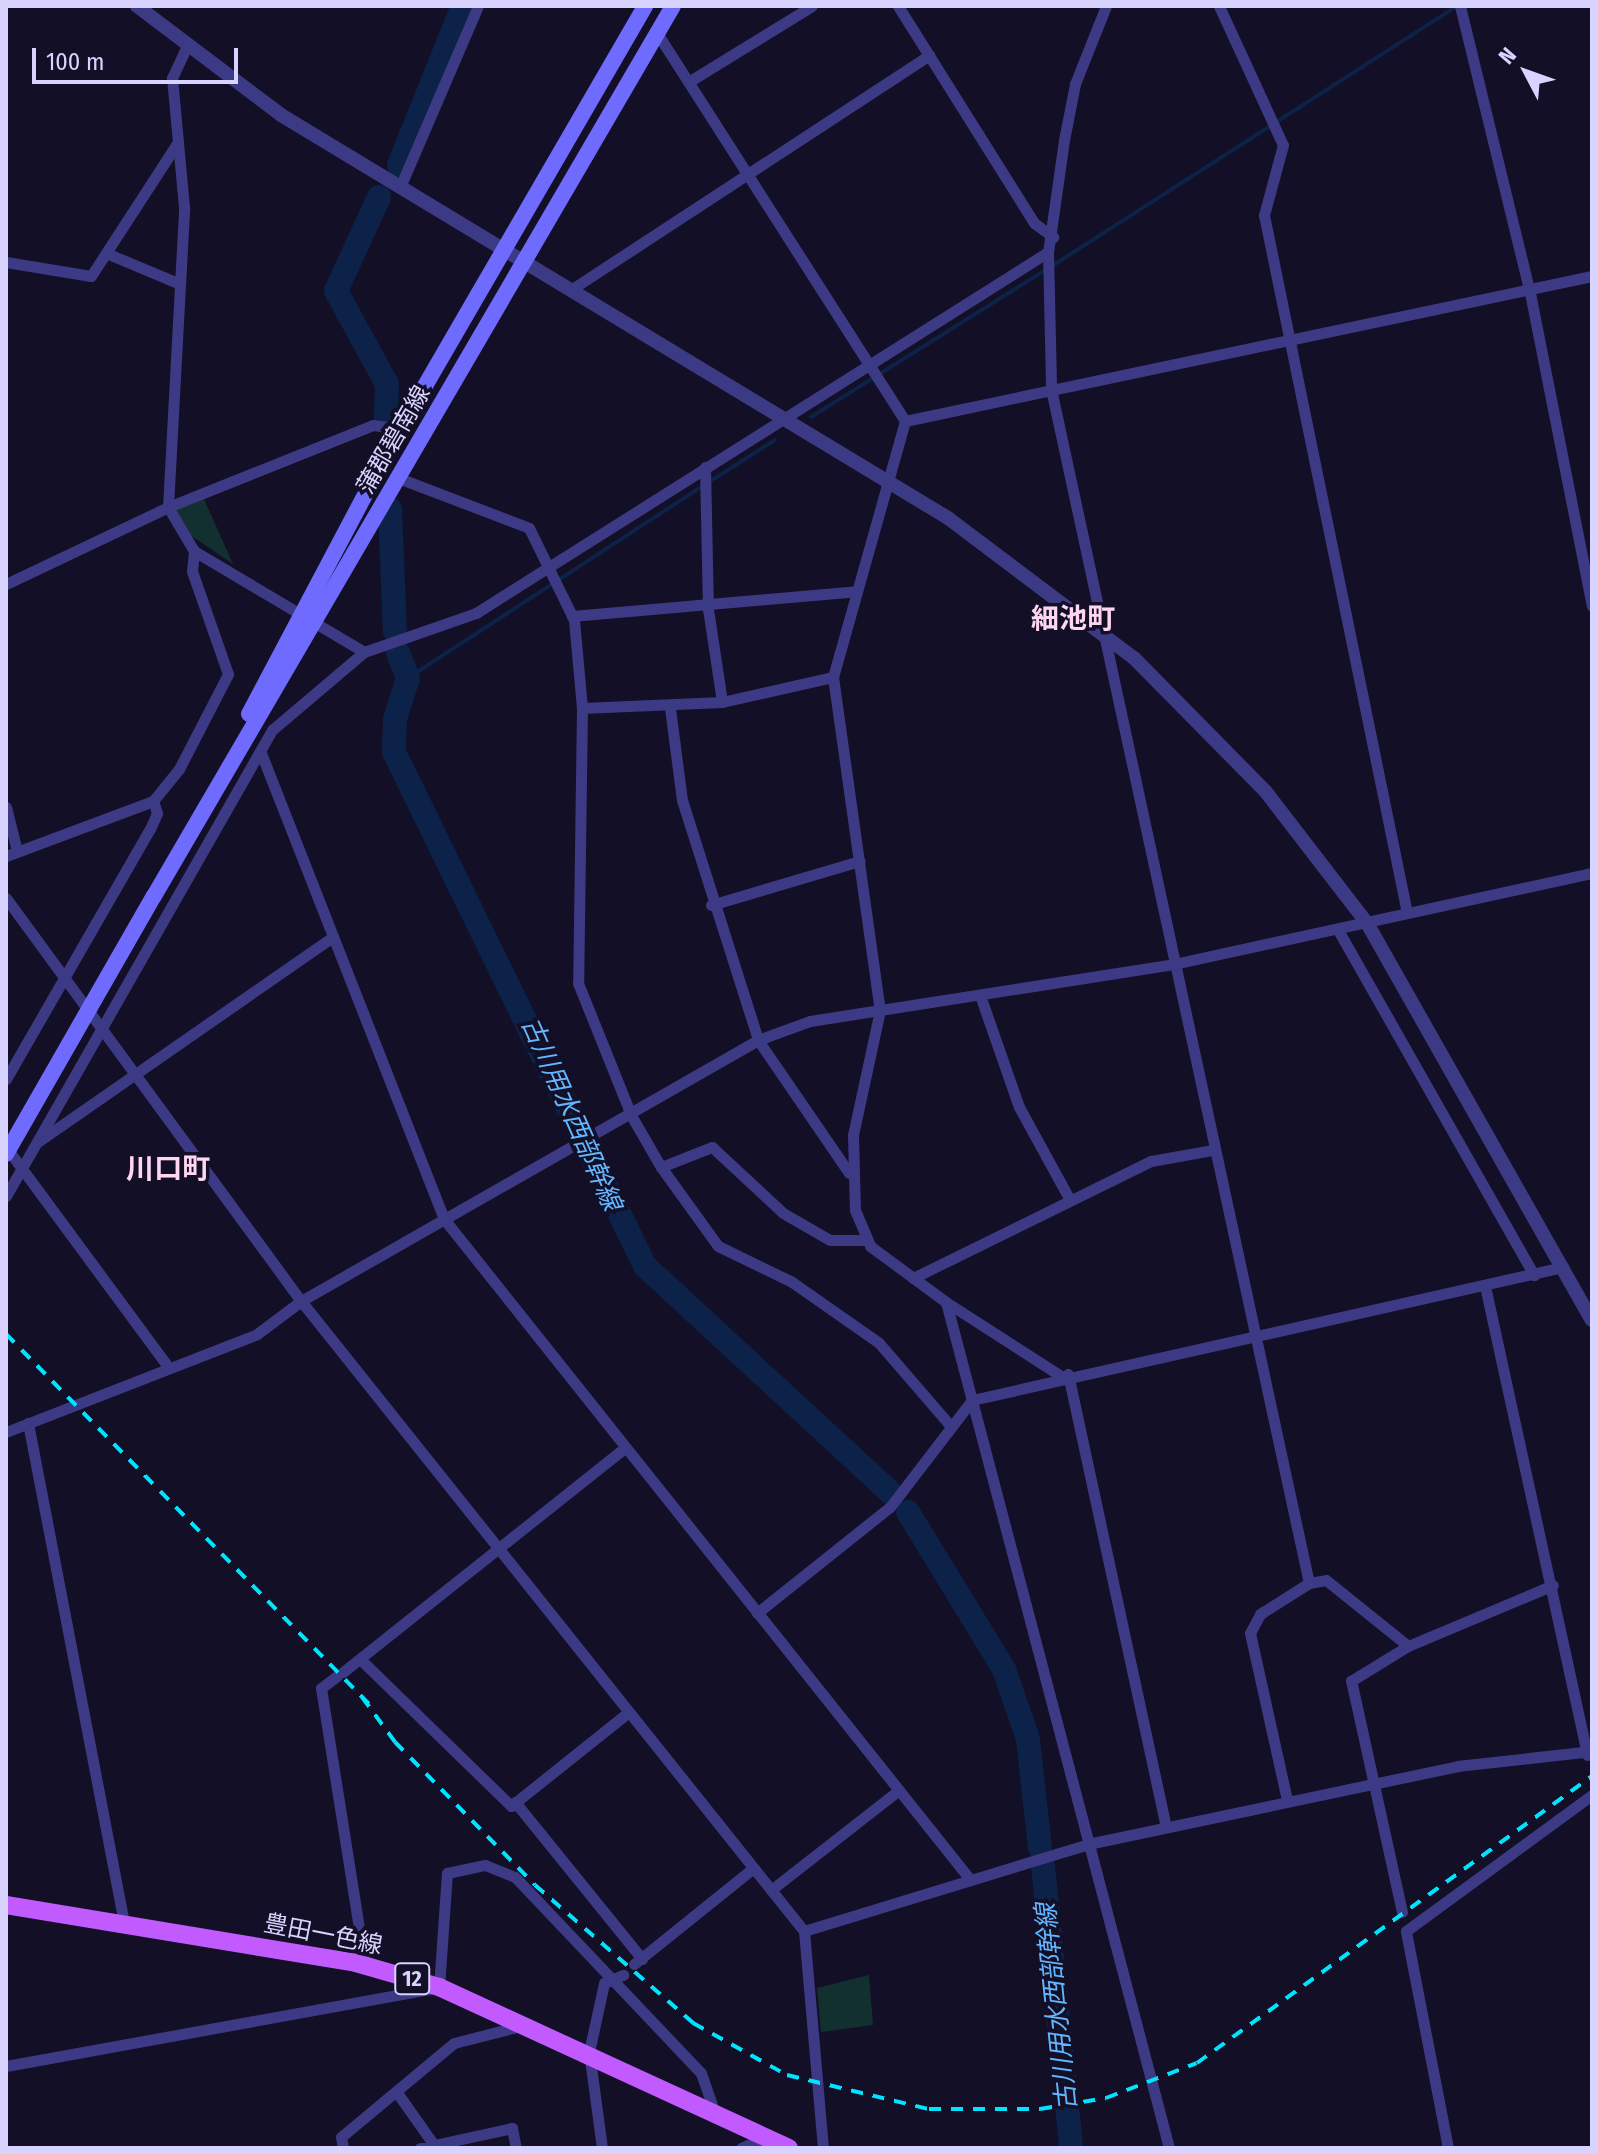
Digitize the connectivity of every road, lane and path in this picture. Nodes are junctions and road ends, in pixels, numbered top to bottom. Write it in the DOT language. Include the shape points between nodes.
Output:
graph roads {
  1 [pos="137,6"];
  2 [pos="478,6"];
  3 [pos="645,6"];
  4 [pos="673,6"];
  5 [pos="812,6"];
  6 [pos="898,6"];
  7 [pos="1106,6"];
  8 [pos="1219,6"];
  9 [pos="1460,6"];
  10 [pos="657,33"];
  11 [pos="186,48"];
  12 [pos="929,55"];
  13 [pos="690,81"];
  14 [pos="178,141"];
  15 [pos="745,173"];
  16 [pos="400,187"];
  17 [pos="1053,237"];
  18 [pos="502,250"];
  19 [pos="106,253"];
  20 [pos="1048,255"];
  21 [pos="522,261"];
  22 [pos="6,262"];
  23 [pos="1592,276"];
  24 [pos="180,284"];
  25 [pos="1529,288"];
  26 [pos="572,289"];
  27 [pos="1289,340"];
  28 [pos="873,372"];
  29 [pos="1051,389"];
  30 [pos="782,419"];
  31 [pos="905,421"];
  32 [pos="400,429"];
  33 [pos="705,470"];
  34 [pos="401,479"];
  35 [pos="887,482"];
  36 [pos="168,507"];
  37 [pos="194,551"];
  38 [pos="552,568"];
  39 [pos="6,584"];
  40 [pos="856,591"];
  41 [pos="1592,606"];
  42 [pos="708,609"];
  43 [pos="572,616"];
  44 [pos="308,619"];
  45 [pos="1103,631"];
  46 [pos="364,652"];
  47 [pos="833,677"];
  48 [pos="722,702"];
  49 [pos="582,708"];
  50 [pos="670,708"];
  51 [pos="261,753"];
  52 [pos="153,801"];
  53 [pos="6,807"];
  54 [pos="12,853"];
  55 [pos="860,861"];
  56 [pos="1592,873"];
  57 [pos="6,898"];
  58 [pos="711,905"];
  59 [pos="1407,913"];
  60 [pos="1367,923"];
  61 [pos="1338,930"];
  62 [pos="333,937"];
  63 [pos="1174,964"];
  64 [pos="65,980"];
  65 [pos="981,998"];
  66 [pos="880,1010"];
  67 [pos="100,1031"];
  68 [pos="758,1040"];
  69 [pos="133,1076"];
  70 [pos="6,1079"];
  71 [pos="632,1117"];
  72 [pos="36,1144"];
  73 [pos="6,1146"];
  74 [pos="1213,1150"];
  75 [pos="6,1154"];
  76 [pos="661,1167"];
  77 [pos="21,1169"];
  78 [pos="849,1173"];
  79 [pos="6,1196"];
  80 [pos="1070,1200"];
  81 [pos="444,1219"];
  82 [pos="866,1240"];
  83 [pos="1563,1267"];
  84 [pos="1534,1275"];
  85 [pos="913,1278"];
  86 [pos="1485,1286"];
  87 [pos="301,1301"];
  88 [pos="946,1302"];
  89 [pos="1592,1320"];
  90 [pos="1252,1335"];
  91 [pos="166,1364"];
  92 [pos="1064,1375"];
  93 [pos="972,1400"];
  94 [pos="28,1423"];
  95 [pos="949,1424"];
  96 [pos="6,1432"];
  97 [pos="625,1448"];
  98 [pos="497,1551"];
  99 [pos="1309,1583"];
  100 [pos="1553,1585"];
  101 [pos="757,1613"];
  102 [pos="1408,1646"];
  103 [pos="360,1659"];
  104 [pos="625,1715"];
  105 [pos="1590,1753"];
  106 [pos="1376,1783"];
  107 [pos="899,1790"];
  108 [pos="1591,1796"];
  109 [pos="1287,1800"];
  110 [pos="515,1802"];
  111 [pos="1166,1827"];
  112 [pos="1088,1844"];
  113 [pos="752,1869"];
  114 [pos="969,1878"];
  115 [pos="771,1890"];
  116 [pos="6,1905"];
  117 [pos="1402,1912"];
  118 [pos="124,1923"];
  119 [pos="804,1931"];
  120 [pos="365,1965"];
  121 [pos="623,1975"];
  122 [pos="610,1978"];
  123 [pos="439,1987"];
  124 [pos="521,2025"];
  125 [pos="589,2052"];
  126 [pos="6,2066"];
  127 [pos="398,2094"];
  128 [pos="713,2107"];
  129 [pos="766,2137"];
  130 [pos="435,2146"];
  131 [pos="343,2148"];
  132 [pos="420,2148"];
  133 [pos="516,2148"];
  134 [pos="602,2148"];
  135 [pos="741,2148"];
  136 [pos="789,2148"];
  137 [pos="823,2148"];
  138 [pos="1169,2148"];
  139 [pos="1448,2148"];
  1 -- 11 [label="street"];
  2 -- 16 [label="street"];
  3 -- 18 [label="main road, 蒲郡碧南線"];
  4 -- 10 [label="main road, 蒲郡碧南線"];
  5 -- 13 [label="street"];
  6 -- 12 [label="street"];
  7 -- 17 [label="street" via="1075,84"];
  8 -- 27 [label="street" via="1283,145 1264,215"];
  9 -- 25 [label="street"];
  10 -- 13 [label="street"];
  10 -- 21 [label="main road, 蒲郡碧南線"];
  11 -- 14 [label="street" via="172,78"];
  11 -- 16 [label="street"];
  12 -- 15 [label="street"];
  12 -- 17 [label="street" via="1034,223"];
  13 -- 15 [label="street"];
  14 -- 19 [label="street"];
  14 -- 24 [label="street"];
  15 -- 26 [label="street"];
  15 -- 28 [label="street"];
  16 -- 18 [label="street"];
  17 -- 20 [label="street"];
  18 -- 21 [label="street"];
  18 -- 32 [label="main road, 蒲郡碧南線"];
  19 -- 22 [label="street" via="91,276"];
  19 -- 24 [label="street"];
  20 -- 28 [label="street"];
  20 -- 29 [label="street"];
  21 -- 26 [label="street"];
  21 -- 34 [label="main road, 蒲郡碧南線"];
  23 -- 25 [label="street"];
  24 -- 36 [label="street"];
  25 -- 27 [label="street"];
  25 -- 41 [label="street"];
  26 -- 30 [label="street"];
  27 -- 29 [label="street"];
  27 -- 59 [label="street"];
  28 -- 30 [label="street"];
  28 -- 31 [label="street"];
  29 -- 31 [label="street"];
  29 -- 45 [label="street"];
  30 -- 33 [label="street"];
  30 -- 35 [label="street"];
  31 -- 35 [label="street"];
  32 -- 36 [label="street" via="373,425"];
  32 -- 44 [label="main road, 蒲郡碧南線"];
  33 -- 38 [label="street"];
  33 -- 42 [label="street"];
  34 -- 38 [label="street" via="529,528"];
  34 -- 44 [label="main road, 蒲郡碧南線"];
  35 -- 40 [label="street"];
  35 -- 45 [label="street"];
  36 -- 37 [label="street"];
  36 -- 39 [label="street"];
  37 -- 44 [label="street"];
  37 -- 52 [label="street" via="192,571 228,674 179,769"];
  38 -- 43 [label="street"];
  38 -- 46 [label="street" via="476,613"];
  40 -- 42 [label="street" via="717,602"];
  40 -- 47 [label="street"];
  42 -- 43 [label="street"];
  42 -- 48 [label="street"];
  43 -- 49 [label="street"];
  44 -- 46 [label="street"];
  44 -- 75 [label="main road, 蒲郡碧南線, bridge"];
  45 -- 60 [label="street" via="1266,792"];
  45 -- 63 [label="street"];
  46 -- 51 [label="street" via="272,730"];
  47 -- 48 [label="street"];
  47 -- 55 [label="street"];
  48 -- 50 [label="street"];
  49 -- 50 [label="street"];
  49 -- 71 [label="street" via="578,983"];
  50 -- 58 [label="street" via="682,800"];
  51 -- 62 [label="street"];
  51 -- 67 [label="street"];
  52 -- 54 [label="street"];
  52 -- 64 [label="street" via="157,813 150,829"];
  53 -- 54 [label="street"];
  55 -- 58 [label="street"];
  55 -- 66 [label="street"];
  56 -- 59 [label="street"];
  57 -- 64 [label="street"];
  58 -- 68 [label="street"];
  59 -- 60 [label="street"];
  60 -- 61 [label="street"];
  60 -- 83 [label="street"];
  61 -- 63 [label="street"];
  61 -- 84 [label="street"];
  62 -- 69 [label="street"];
  62 -- 81 [label="street"];
  63 -- 65 [label="street"];
  63 -- 74 [label="street"];
  64 -- 67 [label="street"];
  64 -- 70 [label="street"];
  65 -- 66 [label="street"];
  65 -- 80 [label="street" via="1019,1107"];
  66 -- 68 [label="street" via="810,1021"];
  66 -- 78 [label="street" via="860,1085"];
  67 -- 69 [label="street"];
  67 -- 72 [label="street"];
  68 -- 71 [label="street"];
  68 -- 78 [label="street"];
  69 -- 72 [label="street"];
  69 -- 87 [label="street"];
  71 -- 76 [label="street"];
  71 -- 81 [label="street"];
  72 -- 77 [label="street"];
  73 -- 77 [label="street"];
  74 -- 80 [label="street" via="1151,1161"];
  74 -- 90 [label="street"];
  76 -- 82 [label="street" via="712,1147 783,1213 830,1240"];
  76 -- 95 [label="street" via="718,1246 792,1282 879,1343"];
  77 -- 79 [label="street"];
  77 -- 91 [label="street"];
  78 -- 82 [label="street"];
  80 -- 85 [label="street"];
  81 -- 87 [label="street"];
  81 -- 97 [label="street"];
  82 -- 85 [label="street"];
  83 -- 84 [label="street"];
  83 -- 89 [label="street"];
  84 -- 86 [label="street"];
  85 -- 88 [label="street"];
  86 -- 90 [label="street"];
  86 -- 100 [label="street"];
  87 -- 91 [label="street" via="257,1334"];
  87 -- 98 [label="street"];
  88 -- 92 [label="street"];
  88 -- 93 [label="street"];
  90 -- 92 [label="street"];
  90 -- 99 [label="street"];
  91 -- 94 [label="street"];
  92 -- 93 [label="street"];
  92 -- 111 [label="street"];
  93 -- 95 [label="street"];
  93 -- 112 [label="street"];
  94 -- 96 [label="street"];
  94 -- 118 [label="street"];
  95 -- 101 [label="street" via="890,1507"];
  97 -- 98 [label="street"];
  97 -- 101 [label="street"];
  98 -- 103 [label="street"];
  98 -- 104 [label="street"];
  99 -- 102 [label="street" via="1326,1580"];
  99 -- 109 [label="street" via="1260,1614 1250,1633"];
  100 -- 102 [label="street"];
  100 -- 105 [label="street"];
  101 -- 107 [label="street"];
  102 -- 106 [label="street" via="1351,1681"];
  103 -- 110 [label="street" via="511,1806"];
  103 -- 120 [label="street" via="321,1688"];
  104 -- 110 [label="street"];
  104 -- 113 [label="street"];
  105 -- 106 [label="street" via="1457,1766"];
  106 -- 109 [label="street"];
  106 -- 117 [label="street"];
  107 -- 114 [label="street"];
  107 -- 115 [label="street"];
  108 -- 139 [label="street" via="1406,1931"];
  109 -- 111 [label="street"];
  110 -- 113 [label="street" via="638,1961"];
  111 -- 112 [label="street"];
  112 -- 114 [label="street"];
  112 -- 138 [label="street"];
  113 -- 115 [label="street"];
  114 -- 119 [label="street"];
  115 -- 119 [label="street"];
  116 -- 118 [label="main road, 豊田一色線 / 12"];
  118 -- 120 [label="main road, 豊田一色線 / 12"];
  119 -- 137 [label="street"];
  120 -- 123 [label="main road, 豊田一色線 / 12"];
  121 -- 122 [label="street"];
  122 -- 123 [label="street" via="515,1877 485,1865 447,1873"];
  122 -- 125 [label="street"];
  122 -- 128 [label="street" via="701,2073"];
  123 -- 124 [label="main road, 豊田一色線 / 12"];
  123 -- 126 [label="street"];
  124 -- 125 [label="main road, 豊田一色線 / 12"];
  124 -- 127 [label="street" via="454,2043"];
  125 -- 128 [label="main road, 豊田一色線 / 12"];
  125 -- 134 [label="street"];
  127 -- 130 [label="street"];
  127 -- 131 [label="street" via="341,2137"];
  128 -- 129 [label="main road, 豊田一色線 / 12"];
  129 -- 135 [label="street"];
  129 -- 136 [label="main road, 豊田一色線 / 12"];
  130 -- 132 [label="street"];
  130 -- 133 [label="street" via="512,2128"];
}
